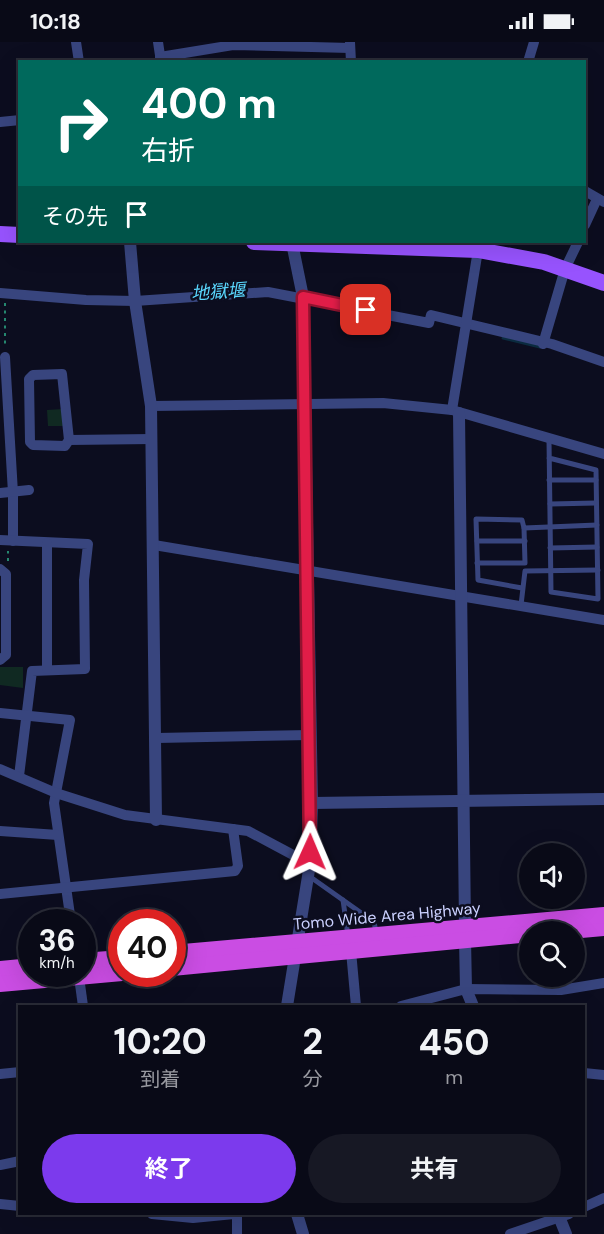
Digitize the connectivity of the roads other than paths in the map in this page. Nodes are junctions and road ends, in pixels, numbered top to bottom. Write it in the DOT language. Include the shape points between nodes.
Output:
graph roads {
  1 [pos="76,42"];
  2 [pos="158,42"];
  3 [pos="534,42"];
  4 [pos="350,45"];
  5 [pos="160,59"];
  6 [pos="79,60"];
  7 [pos="351,60"];
  8 [pos="529,60"];
  9 [pos="18,120"];
  10 [pos="0,122"];
  11 [pos="586,192"];
  12 [pos="600,201"];
  13 [pos="586,223"];
  14 [pos="0,234"];
  15 [pos="18,235"];
  16 [pos="130,243"];
  17 [pos="292,243"];
  18 [pos="359,243"];
  19 [pos="578,243"];
  20 [pos="478,250"];
  21 [pos="565,269"];
  22 [pos="604,283"];
  23 [pos="2,293"];
  24 [pos="303,297"];
  25 [pos="135,301"];
  26 [pos="468,324"];
  27 [pos="543,344"];
  28 [pos="5,357"];
  29 [pos="604,362"];
  30 [pos="3,382"];
  31 [pos="305,405"];
  32 [pos="151,406"];
  33 [pos="456,411"];
  34 [pos="152,440"];
  35 [pos="549,440"];
  36 [pos="69,441"];
  37 [pos="604,454"];
  38 [pos="549,459"];
  39 [pos="5,469"];
  40 [pos="549,480"];
  41 [pos="596,480"];
  42 [pos="29,490"];
  43 [pos="0,493"];
  44 [pos="13,493"];
  45 [pos="596,503"];
  46 [pos="550,504"];
  47 [pos="597,525"];
  48 [pos="550,527"];
  49 [pos="524,528"];
  50 [pos="7,541"];
  51 [pos="477,541"];
  52 [pos="525,541"];
  53 [pos="47,543"];
  54 [pos="154,545"];
  55 [pos="550,548"];
  56 [pos="597,548"];
  57 [pos="477,563"];
  58 [pos="525,563"];
  59 [pos="2,570"];
  60 [pos="307,570"];
  61 [pos="598,570"];
  62 [pos="525,571"];
  63 [pos="551,571"];
  64 [pos="522,588"];
  65 [pos="463,596"];
  66 [pos="521,606"];
  67 [pos="3,614"];
  68 [pos="604,620"];
  69 [pos="0,660"];
  70 [pos="47,669"];
  71 [pos="0,713"];
  72 [pos="28,716"];
  73 [pos="310,735"];
  74 [pos="157,738"];
  75 [pos="0,769"];
  76 [pos="19,776"];
  77 [pos="56,793"];
  78 [pos="604,799"];
  79 [pos="463,800"];
  80 [pos="312,803"];
  81 [pos="156,820"];
  82 [pos="233,829"];
  83 [pos="0,831"];
  84 [pos="58,835"];
  85 [pos="309,870"];
  86 [pos="67,888"];
  87 [pos="0,894"];
  88 [pos="343,900"];
  89 [pos="69,909"];
  90 [pos="604,915"];
  91 [pos="604,928"];
  92 [pos="585,930"];
  93 [pos="465,933"];
  94 [pos="519,934"];
  95 [pos="376,935"];
  96 [pos="349,944"];
  97 [pos="297,950"];
  98 [pos="186,953"];
  99 [pos="186,966"];
  100 [pos="18,967"];
  101 [pos="0,969"];
  102 [pos="18,981"];
  103 [pos="604,983"];
  104 [pos="0,984"];
  105 [pos="82,987"];
  106 [pos="466,989"];
  107 [pos="83,1005"];
  108 [pos="287,1005"];
  109 [pos="356,1005"];
  110 [pos="405,1005"];
  111 [pos="473,1005"];
  112 [pos="18,1072"];
  113 [pos="585,1073"];
  114 [pos="0,1074"];
  115 [pos="604,1075"];
  116 [pos="18,1161"];
  117 [pos="0,1165"];
  118 [pos="604,1198"];
  119 [pos="0,1204"];
  120 [pos="18,1206"];
  121 [pos="585,1207"];
  122 [pos="162,1215"];
  123 [pos="224,1215"];
  124 [pos="235,1215"];
  125 [pos="297,1215"];
  126 [pos="562,1215"];
  127 [pos="237,1234"];
  128 [pos="303,1234"];
  129 [pos="510,1234"];
  130 [pos="566,1234"];
  1 -- 6 [label="street"];
  2 -- 5 [label="street"];
  3 -- 8 [label="street"];
  4 -- 5 [label="street" via="233,45"];
  4 -- 7 [label="street"];
  9 -- 10 [label="street"];
  11 -- 12 [label="street"];
  12 -- 13 [label="street"];
  14 -- 15 [label="main road"];
  16 -- 25 [label="street"];
  17 -- 18 [label="main road"];
  17 -- 24 [label="street"];
  18 -- 20 [label="main road"];
  19 -- 21 [label="street"];
  20 -- 21 [label="main road"];
  20 -- 26 [label="street"];
  21 -- 22 [label="main road"];
  21 -- 27 [label="street"];
  23 -- 25 [label="street"];
  24 -- 25 [label="street" via="268,292"];
  24 -- 26 [label="street" via="429,322 432,315"];
  24 -- 31 [label="street"];
  25 -- 32 [label="street"];
  26 -- 27 [label="street"];
  26 -- 33 [label="street"];
  27 -- 29 [label="street"];
  28 -- 30 [label="street"];
  30 -- 39 [label="street"];
  31 -- 32 [label="street"];
  31 -- 33 [label="street" via="383,403"];
  31 -- 60 [label="street"];
  32 -- 34 [label="street"];
  33 -- 35 [label="street"];
  33 -- 65 [label="street"];
  34 -- 36 [label="street"];
  34 -- 54 [label="street"];
  35 -- 37 [label="street"];
  35 -- 38 [label="lane"];
  36 -- 36 [label="street" via="65,446 30,442 29,379 33,375 62,374"];
  38 -- 40 [label="lane"];
  38 -- 41 [label="lane" via="596,470"];
  39 -- 44 [label="street"];
  40 -- 41 [label="lane"];
  40 -- 46 [label="lane"];
  41 -- 45 [label="lane"];
  42 -- 44 [label="street"];
  43 -- 44 [label="street"];
  44 -- 50 [label="street"];
  45 -- 46 [label="lane"];
  45 -- 47 [label="lane"];
  46 -- 48 [label="lane"];
  47 -- 48 [label="lane"];
  47 -- 56 [label="lane"];
  48 -- 49 [label="lane"];
  48 -- 55 [label="lane"];
  49 -- 51 [label="lane" via="522,520 476,519"];
  49 -- 52 [label="lane"];
  50 -- 53 [label="street"];
  51 -- 52 [label="lane"];
  51 -- 57 [label="lane"];
  52 -- 58 [label="lane"];
  53 -- 70 [label="street"];
  53 -- 70 [label="street" via="88,544 84,580 85,669"];
  54 -- 60 [label="street"];
  54 -- 74 [label="street"];
  55 -- 56 [label="lane"];
  55 -- 63 [label="lane"];
  56 -- 61 [label="lane"];
  57 -- 58 [label="lane"];
  57 -- 64 [label="lane" via="478,580"];
  58 -- 62 [label="lane"];
  59 -- 67 [label="street" via="6,574"];
  60 -- 65 [label="street"];
  60 -- 73 [label="street"];
  61 -- 63 [label="lane"];
  61 -- 63 [label="lane" via="598,599 551,592"];
  62 -- 63 [label="lane"];
  62 -- 64 [label="lane"];
  64 -- 66 [label="lane"];
  65 -- 66 [label="street"];
  65 -- 79 [label="street"];
  66 -- 68 [label="street"];
  67 -- 69 [label="street" via="6,655"];
  70 -- 72 [label="street" via="32,671"];
  71 -- 72 [label="street"];
  72 -- 76 [label="street"];
  72 -- 77 [label="street" via="70,720"];
  73 -- 74 [label="street"];
  73 -- 80 [label="street"];
  74 -- 81 [label="street"];
  75 -- 76 [label="street"];
  76 -- 77 [label="street"];
  77 -- 81 [label="street" via="125,815"];
  77 -- 84 [label="street"];
  78 -- 79 [label="street"];
  79 -- 80 [label="street"];
  79 -- 93 [label="street"];
  80 -- 85 [label="street"];
  81 -- 82 [label="street"];
  82 -- 85 [label="street" via="248,831"];
  82 -- 86 [label="street" via="238,866 235,871"];
  83 -- 84 [label="street"];
  84 -- 86 [label="street"];
  85 -- 88 [label="lane"];
  85 -- 97 [label="street"];
  86 -- 87 [label="street"];
  86 -- 89 [label="street"];
  88 -- 95 [label="lane" via="374,922"];
  88 -- 96 [label="lane"];
  90 -- 93 [label="highway, Tomo Wide Area Highway"];
  91 -- 92 [label="highway"];
  93 -- 94 [label="highway, Tomo Wide Area Highway"];
  93 -- 95 [label="highway, Tomo Wide Area Highway"];
  93 -- 96 [label="highway, Tomo Wide Area Highway"];
  93 -- 106 [label="street"];
  95 -- 96 [label="highway, Tomo Wide Area Highway"];
  96 -- 97 [label="highway, Tomo Wide Area Highway"];
  96 -- 109 [label="street"];
  97 -- 98 [label="highway, Tomo Wide Area Highway"];
  97 -- 99 [label="highway, Tomo Wide Area Highway"];
  97 -- 108 [label="street"];
  100 -- 101 [label="highway"];
  102 -- 104 [label="highway"];
  103 -- 106 [label="street" via="561,990"];
  105 -- 107 [label="street"];
  106 -- 110 [label="street"];
  106 -- 111 [label="street"];
  112 -- 114 [label="street"];
  113 -- 115 [label="street"];
  116 -- 117 [label="street"];
  118 -- 121 [label="street"];
  119 -- 120 [label="street"];
  122 -- 123 [label="street"];
  124 -- 127 [label="street"];
  125 -- 128 [label="street"];
  126 -- 129 [label="street"];
  126 -- 130 [label="street"];
}
